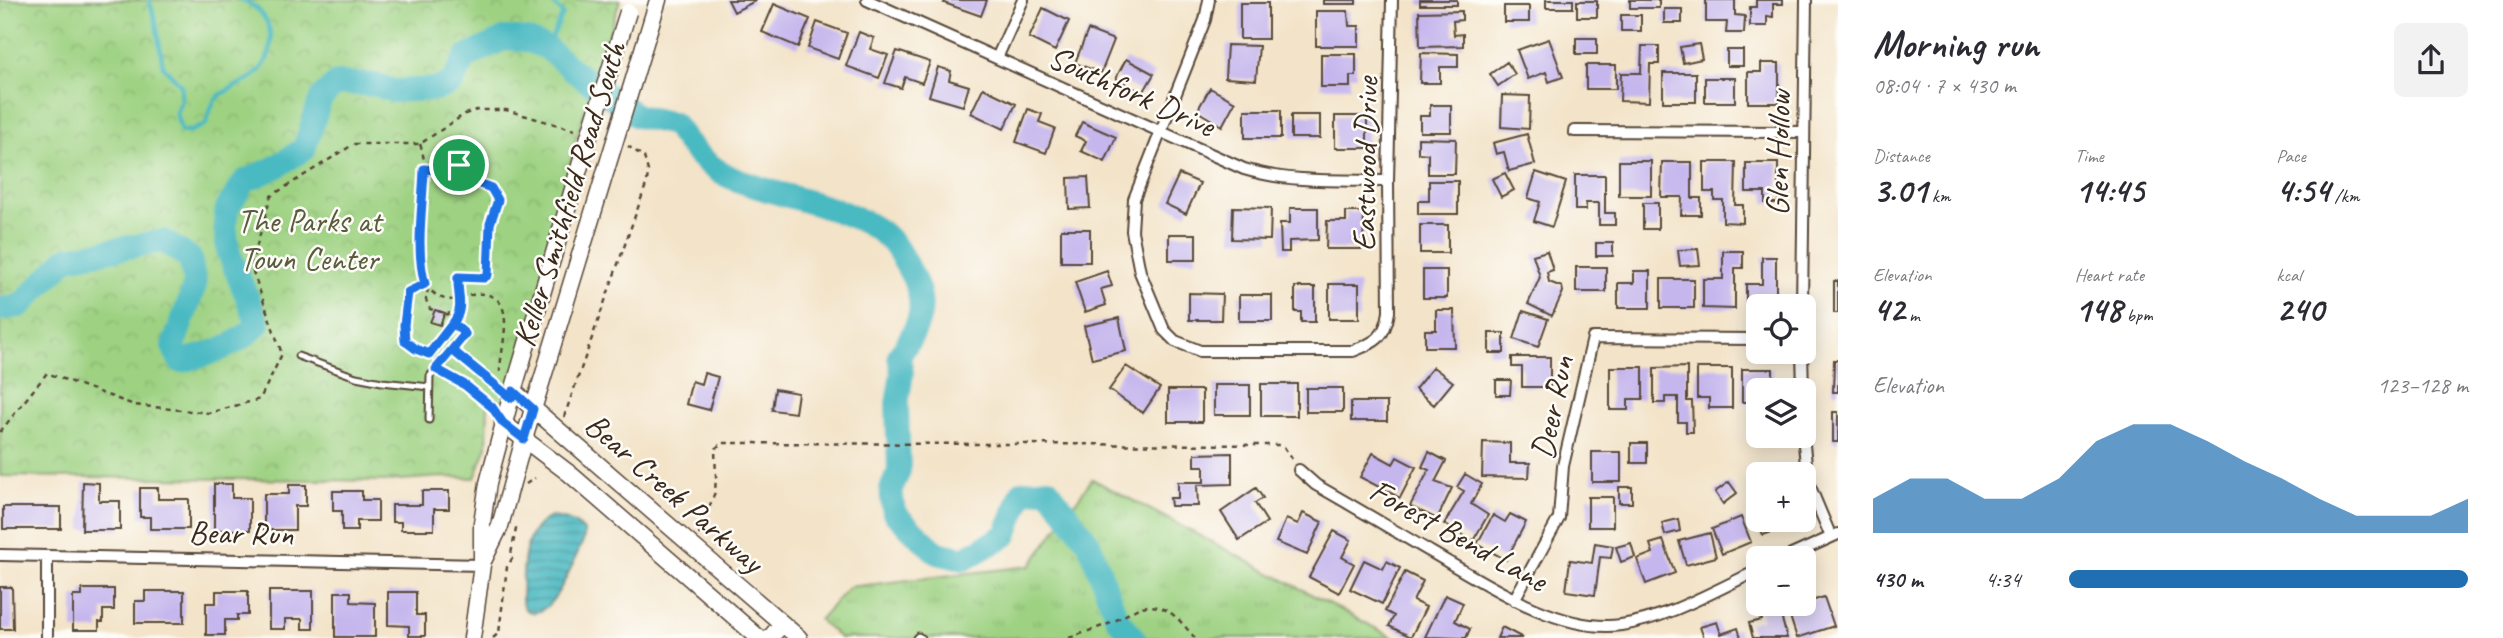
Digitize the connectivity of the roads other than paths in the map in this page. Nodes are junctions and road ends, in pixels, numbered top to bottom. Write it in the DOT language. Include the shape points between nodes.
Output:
graph roads {
  1 [pos="657,0"];
  2 [pos="867,0"];
  3 [pos="1023,0"];
  4 [pos="1209,0"];
  5 [pos="1392,0"];
  6 [pos="1806,0"];
  7 [pos="630,6"];
  8 [pos="997,58"];
  9 [pos="1574,131"];
  10 [pos="1159,132"];
  11 [pos="1803,132"];
  12 [pos="1388,181"];
  13 [pos="1802,294"];
  14 [pos="465,334"];
  15 [pos="1746,339"];
  16 [pos="452,350"];
  17 [pos="298,356"];
  18 [pos="436,369"];
  19 [pos="430,387"];
  20 [pos="512,395"];
  21 [pos="533,409"];
  22 [pos="429,420"];
  23 [pos="503,423"];
  24 [pos="524,439"];
  25 [pos="1804,448"];
  26 [pos="1299,470"];
  27 [pos="677,533"];
  28 [pos="1834,536"];
  29 [pos="1812,546"];
  30 [pos="661,553"];
  31 [pos="0,555"];
  32 [pos="47,556"];
  33 [pos="482,565"];
  34 [pos="1746,576"];
  35 [pos="1514,600"];
  36 [pos="782,624"];
  37 [pos="47,638"];
  38 [pos="472,638"];
  39 [pos="760,638"];
  40 [pos="771,638"];
  41 [pos="799,638"];
  42 [pos="916,638"];
  43 [pos="922,638"];
  1 -- 21 [label="main road, Keller Smithfield Road South, bridge"];
  2 -- 8 [label="street, Southfork Drive"];
  3 -- 8 [label="street"];
  4 -- 10 [label="street"];
  5 -- 12 [label="street, Eastwood Drive"];
  6 -- 11 [label="street, Glen Hollow"];
  7 -- 20 [label="main road, Keller Smithfield Road South, bridge"];
  8 -- 10 [label="street, Southfork Drive"];
  9 -- 11 [label="street"];
  10 -- 12 [label="street, Southfork Drive" via="1266,176"];
  10 -- 12 [label="street, Eastwood Drive" via="1134,199 1132,231 1140,272 1164,330 1174,341 1200,351 1353,351 1374,342 1387,328 1389,312"];
  11 -- 13 [label="street, Glen Hollow"];
  14 -- 16 [label="lane"];
  15 -- 35 [label="street, Deer Run" via="1593,338 1563,466 1559,518"];
  16 -- 18 [label="lane"];
  16 -- 20 [label="lane"];
  17 -- 19 [label="lane" via="356,377"];
  18 -- 19 [label="lane"];
  18 -- 23 [label="lane" via="465,385 492,407"];
  19 -- 22 [label="lane"];
  20 -- 21 [label="main road, Bear Creek Parkway"];
  20 -- 23 [label="main road, Keller Smithfield Road South"];
  21 -- 24 [label="main road, Keller Smithfield Road South"];
  21 -- 27 [label="main road, Bear Creek Parkway"];
  23 -- 24 [label="main road, Bear Creek Parkway"];
  23 -- 33 [label="main road, Keller Smithfield Road South" via="482,523"];
  24 -- 30 [label="main road, Bear Creek Parkway"];
  24 -- 33 [label="main road, Keller Smithfield Road South" via="500,526"];
  25 -- 28 [label="street" via="1808,482"];
  26 -- 35 [label="street, Forest Bend Lane" via="1316,485"];
  27 -- 30 [label="main road"];
  27 -- 36 [label="main road, Bear Creek Parkway"];
  28 -- 29 [label="street"];
  30 -- 39 [label="main road, Bear Creek Parkway"];
  31 -- 32 [label="street, Bear Run"];
  32 -- 33 [label="street, Bear Run"];
  32 -- 37 [label="street"];
  33 -- 38 [label="main road, Keller Smithfield Road South"];
  34 -- 35 [label="street, Forest Bend Lane" via="1666,612 1619,625 1580,624"];
  36 -- 40 [label="main road"];
  36 -- 41 [label="main road, Bear Creek Parkway"];
  42 -- 43 [label="lane"];
}
